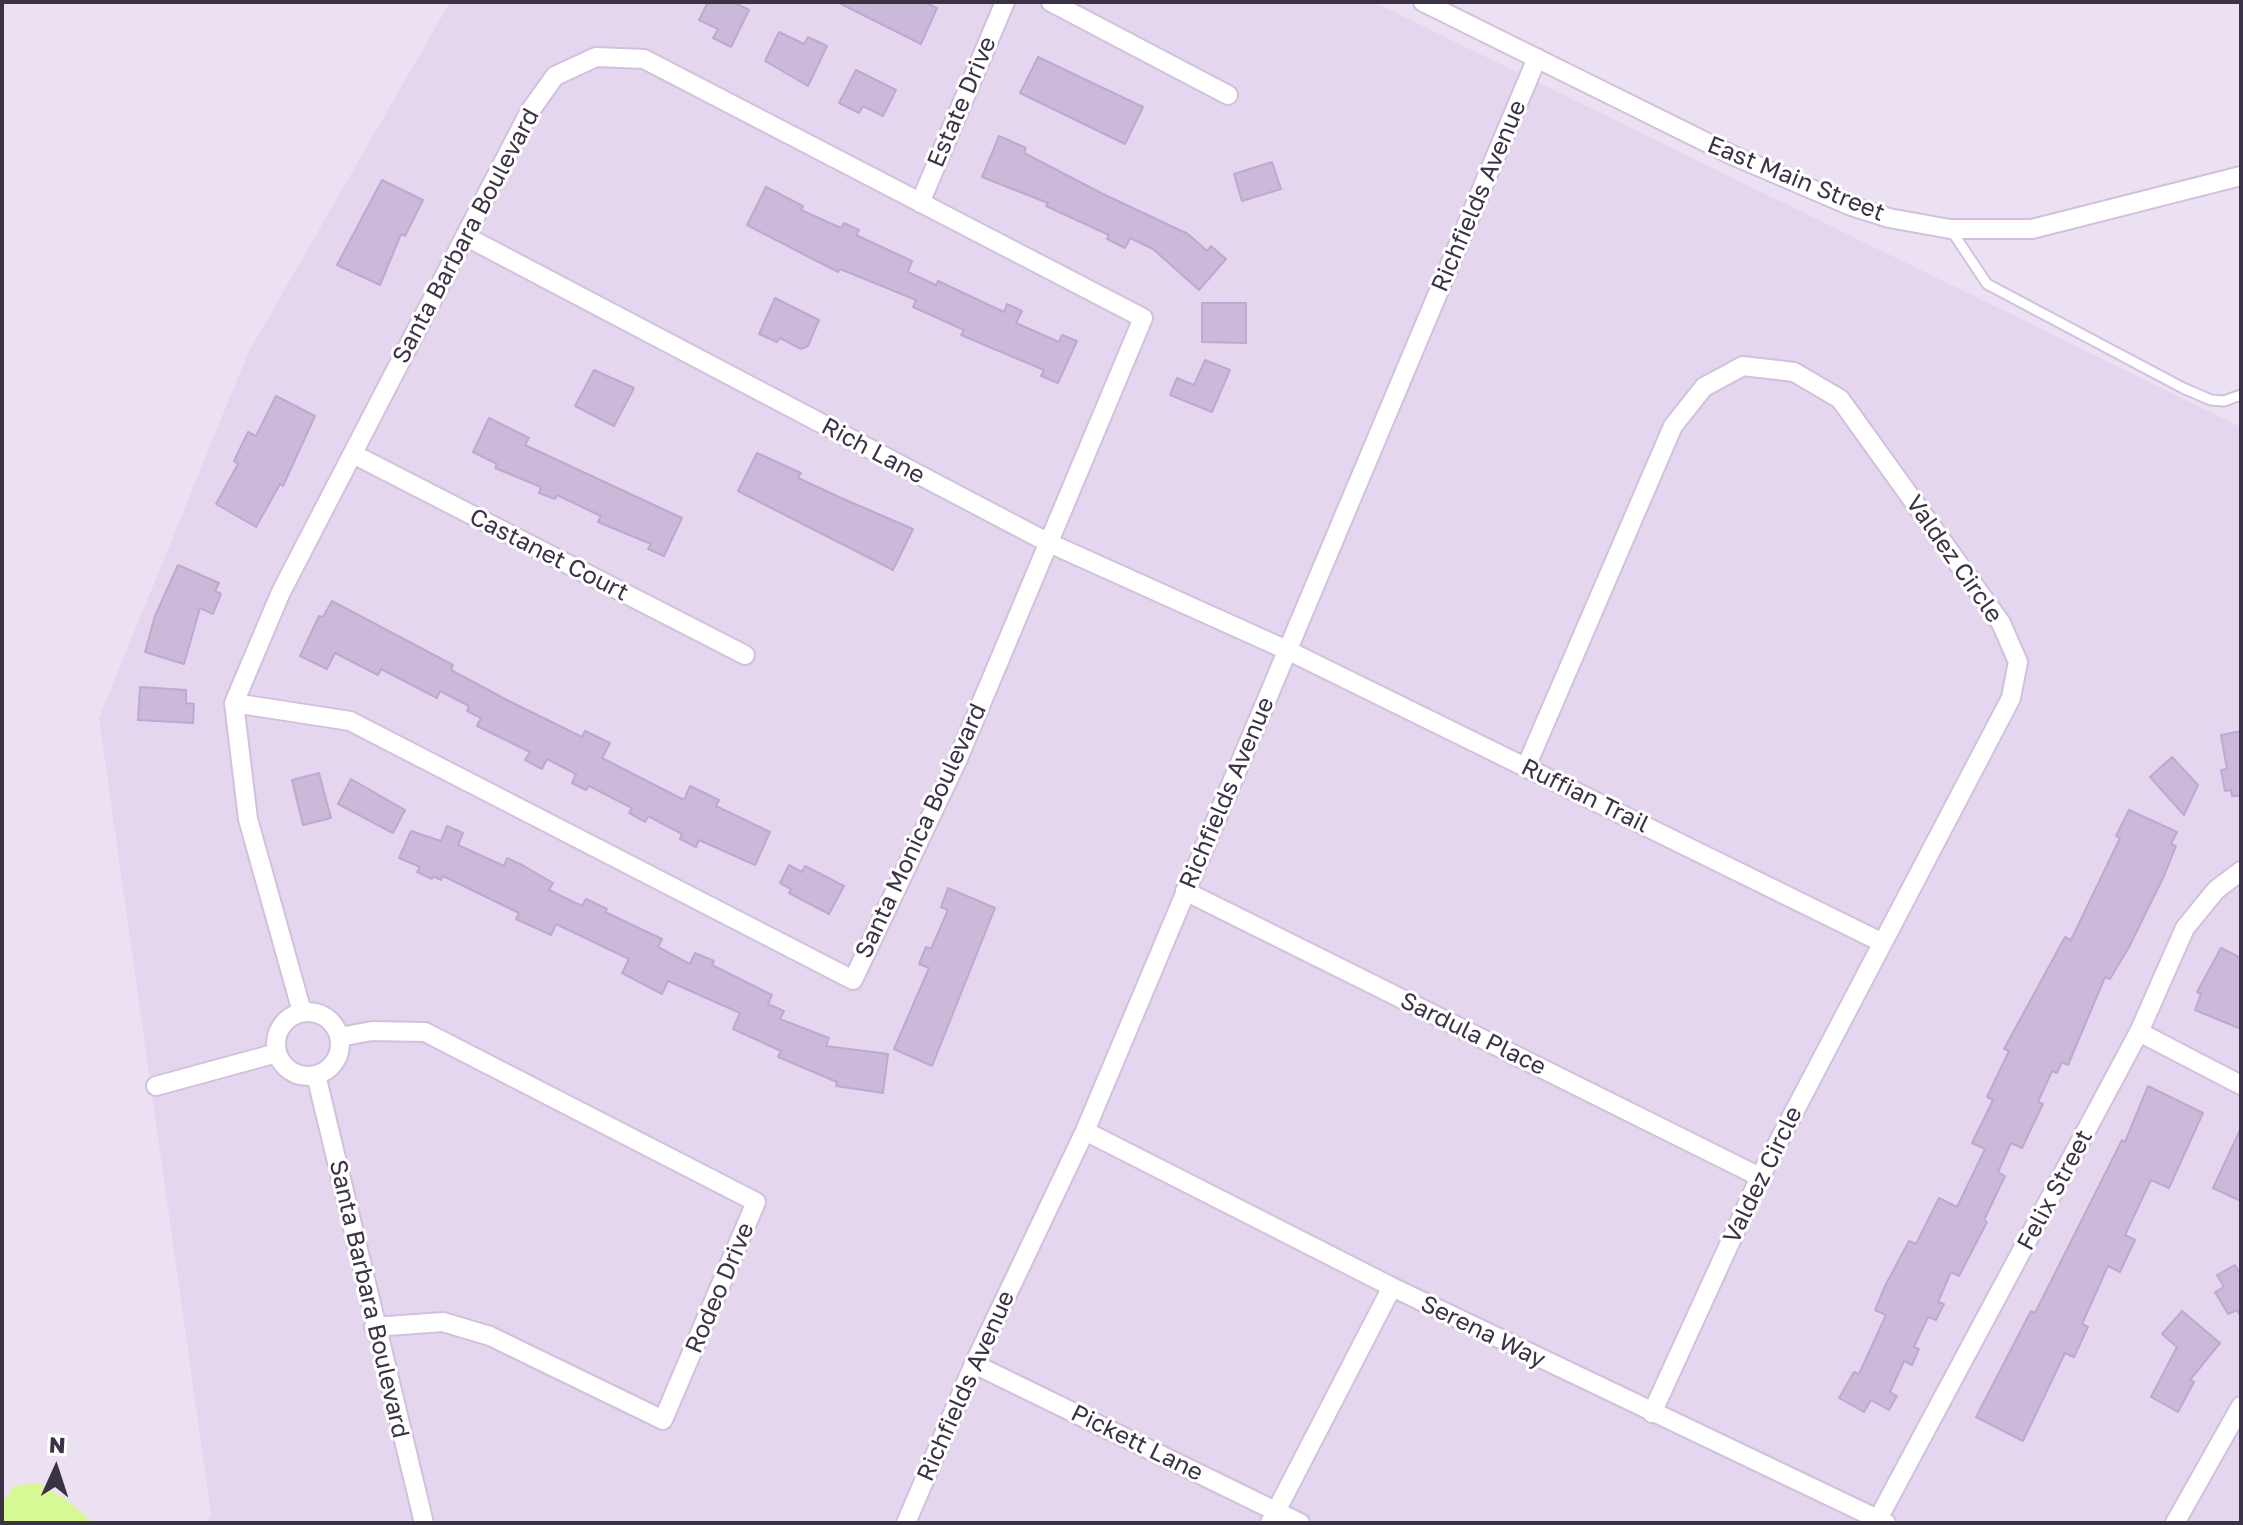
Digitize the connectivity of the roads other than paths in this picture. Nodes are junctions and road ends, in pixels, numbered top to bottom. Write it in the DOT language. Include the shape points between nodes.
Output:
graph roads {
  1 [pos="1005,2"];
  2 [pos="1051,2"];
  3 [pos="1423,2"];
  4 [pos="1537,58"];
  5 [pos="1228,95"];
  6 [pos="2241,176"];
  7 [pos="920,203"];
  8 [pos="1950,229"];
  9 [pos="465,236"];
  10 [pos="1143,318"];
  11 [pos="2241,395"];
  12 [pos="353,454"];
  13 [pos="1047,542"];
  14 [pos="1289,651"];
  15 [pos="745,655"];
  16 [pos="234,703"];
  17 [pos="1526,767"];
  18 [pos="2241,871"];
  19 [pos="1185,891"];
  20 [pos="1881,942"];
  21 [pos="302,1012"];
  22 [pos="2139,1032"];
  23 [pos="340,1037"];
  24 [pos="277,1053"];
  25 [pos="316,1075"];
  26 [pos="2241,1085"];
  27 [pos="156,1086"];
  28 [pos="1085,1131"];
  29 [pos="1760,1177"];
  30 [pos="1392,1287"];
  31 [pos="374,1327"];
  32 [pos="974,1364"];
  33 [pos="2241,1406"];
  34 [pos="1652,1413"];
  35 [pos="1273,1517"];
  36 [pos="1882,1521"];
  37 [pos="424,1523"];
  38 [pos="906,1523"];
  39 [pos="1300,1523"];
  40 [pos="2175,1523"];
  1 -- 7 [label="street, Estate Drive"];
  2 -- 5 [label="street"];
  3 -- 4 [label="street, East Main Street"];
  4 -- 8 [label="street, East Main Street" via="1794,183 1889,218"];
  4 -- 14 [label="street, Richfields Avenue"];
  6 -- 8 [label="street, East Main Street" via="2062,224 2007,231"];
  7 -- 9 [label="street, Santa Barbara Boulevard" via="644,59 596,57 555,76 530,111"];
  7 -- 10 [label="street, Santa Barbara Boulevard"];
  8 -- 11 [label="lane" via="1987,284 2183,388 2211,400"];
  9 -- 12 [label="street, Santa Barbara Boulevard"];
  9 -- 13 [label="street, Rich Lane"];
  10 -- 13 [label="street, Santa Monica Boulevard"];
  12 -- 15 [label="street, Castanet Court"];
  12 -- 16 [label="street, Santa Barbara Boulevard" via="281,592"];
  13 -- 14 [label="street, Rich Lane"];
  13 -- 16 [label="street, Santa Monica Boulevard" via="957,761 853,980 350,721"];
  14 -- 17 [label="street, Ruffian Trail"];
  14 -- 19 [label="street, Richfields Avenue"];
  16 -- 21 [label="street, Santa Barbara Boulevard" via="248,819"];
  17 -- 20 [label="street, Ruffian Trail"];
  17 -- 20 [label="street, Valdez Circle" via="1673,426 1704,387 1743,366 1794,372 1840,399 2001,623 2018,662 2011,698"];
  18 -- 22 [label="street, Felix Street" via="2216,890 2185,928"];
  19 -- 28 [label="street, Richfields Avenue"];
  19 -- 29 [label="street, Sardula Place"];
  20 -- 29 [label="street, Valdez Circle"];
  21 -- 23 [label="street" via="330,1020"];
  21 -- 24 [label="street" via="281,1027"];
  22 -- 26 [label="street"];
  22 -- 36 [label="street, Felix Street"];
  23 -- 25 [label="street" via="333,1065"];
  23 -- 31 [label="street, Rodeo Drive" via="372,1031 425,1032 756,1202 663,1420 490,1336 443,1322"];
  24 -- 25 [label="street" via="288,1069"];
  24 -- 27 [label="street"];
  25 -- 31 [label="street, Santa Barbara Boulevard"];
  28 -- 30 [label="street, Serena Way"];
  28 -- 32 [label="street, Richfields Avenue"];
  29 -- 34 [label="street, Valdez Circle"];
  30 -- 34 [label="street, Serena Way"];
  30 -- 35 [label="street"];
  31 -- 37 [label="street, Santa Barbara Boulevard"];
  32 -- 35 [label="street, Pickett Lane"];
  32 -- 38 [label="street, Richfields Avenue"];
  33 -- 40 [label="street"];
  34 -- 36 [label="street, Serena Way"];
  35 -- 39 [label="street, Pickett Lane"];
}
